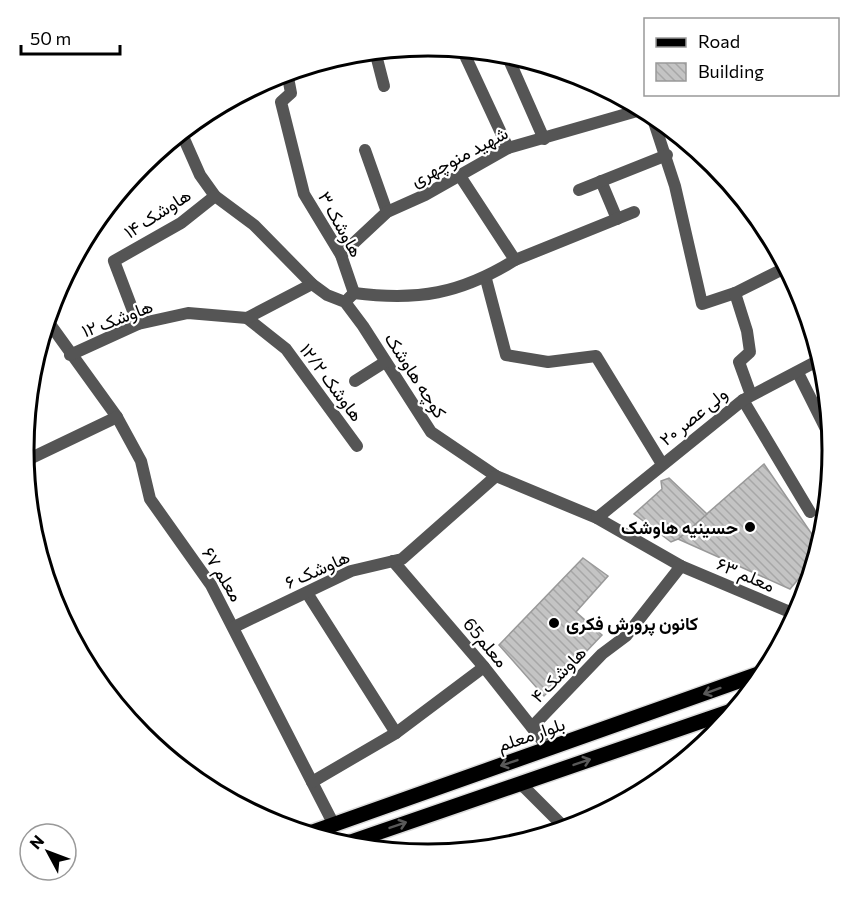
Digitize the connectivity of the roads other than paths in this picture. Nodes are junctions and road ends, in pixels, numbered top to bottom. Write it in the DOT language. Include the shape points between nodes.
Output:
graph roads {
  1 [pos="466,58"];
  2 [pos="377,59"];
  3 [pos="511,65"];
  4 [pos="289,82"];
  5 [pos="384,86"];
  6 [pos="632,113"];
  7 [pos="657,129"];
  8 [pos="544,139"];
  9 [pos="185,141"];
  10 [pos="508,148"];
  11 [pos="365,150"];
  12 [pos="667,155"];
  13 [pos="460,176"];
  14 [pos="601,181"];
  15 [pos="579,190"];
  16 [pos="215,196"];
  17 [pos="387,212"];
  18 [pos="634,212"];
  19 [pos="617,219"];
  20 [pos="341,255"];
  21 [pos="516,260"];
  22 [pos="779,271"];
  23 [pos="486,279"];
  24 [pos="312,284"];
  25 [pos="735,293"];
  26 [pos="350,298"];
  27 [pos="247,318"];
  28 [pos="138,324"];
  29 [pos="53,329"];
  30 [pos="70,355"];
  31 [pos="385,362"];
  32 [pos="813,364"];
  33 [pos="798,373"];
  34 [pos="355,381"];
  35 [pos="747,397"];
  36 [pos="117,417"];
  37 [pos="822,420"];
  38 [pos="357,446"];
  39 [pos="34,457"];
  40 [pos="662,464"];
  41 [pos="496,476"];
  42 [pos="810,512"];
  43 [pos="597,518"];
  44 [pos="393,561"];
  45 [pos="681,566"];
  46 [pos="307,592"];
  47 [pos="788,611"];
  48 [pos="234,627"];
  49 [pos="484,667"];
  50 [pos="750,677"];
  51 [pos="721,715"];
  52 [pos="532,727"];
  53 [pos="396,733"];
  54 [pos="549,749"];
  55 [pos="312,782"];
  56 [pos="520,783"];
  57 [pos="559,822"];
  58 [pos="333,823"];
  59 [pos="320,829"];
  60 [pos="365,839"];
  1 -- 10 [label="street"];
  2 -- 5 [label="street"];
  3 -- 8 [label="street"];
  4 -- 20 [label="street, هاوشک ۳" via="291,93 281,102 304,194"];
  6 -- 8 [label="street, شهید منوچهری"];
  7 -- 12 [label="street"];
  8 -- 10 [label="street, شهید منوچهری"];
  9 -- 16 [label="street, کوچه هاوشک" via="200,175"];
  10 -- 13 [label="street, شهید منوچهری"];
  11 -- 17 [label="street"];
  12 -- 14 [label="street"];
  12 -- 25 [label="street" via="702,304"];
  13 -- 17 [label="street, شهید منوچهری"];
  13 -- 21 [label="street"];
  14 -- 15 [label="street"];
  14 -- 19 [label="street"];
  16 -- 24 [label="street, کوچه هاوشک" via="254,225"];
  16 -- 28 [label="street, هاوشک ۱۴" via="181,223 114,261"];
  17 -- 20 [label="street, شهید منوچهری"];
  18 -- 19 [label="street"];
  19 -- 21 [label="street"];
  20 -- 26 [label="street, هاوشک ۳"];
  21 -- 23 [label="street"];
  22 -- 25 [label="street"];
  23 -- 26 [label="street" via="439,294"];
  23 -- 40 [label="street" via="506,355 548,362 596,356"];
  24 -- 26 [label="street, کوچه هاوشک" via="327,295"];
  24 -- 27 [label="street"];
  25 -- 35 [label="street" via="750,352 739,362"];
  26 -- 31 [label="street, کوچه هاوشک"];
  27 -- 28 [label="street, هاوشک ۱۲" via="188,312"];
  27 -- 38 [label="street, هاوشک ۱۲/۲" via="286,350"];
  28 -- 30 [label="street, هاوشک ۱۲"];
  29 -- 30 [label="street, معلم ۶۷"];
  30 -- 36 [label="street, معلم ۶۷"];
  31 -- 34 [label="street"];
  31 -- 41 [label="street, کوچه هاوشک" via="431,432"];
  32 -- 33 [label="street, ولی عصر ۲۰"];
  33 -- 35 [label="street, ولی عصر ۲۰"];
  33 -- 37 [label="street"];
  35 -- 40 [label="street, ولی عصر ۲۰"];
  35 -- 42 [label="street"];
  36 -- 39 [label="street"];
  36 -- 48 [label="street, معلم ۶۷" via="141,461 150,499 211,585"];
  40 -- 43 [label="street, ولی عصر ۲۰"];
  41 -- 43 [label="street, کوچه هاوشک"];
  41 -- 44 [label="street, هاوشک ۶" via="402,559"];
  43 -- 45 [label="street, کوچه هاوشک"];
  44 -- 46 [label="street, هاوشک ۶" via="351,571"];
  44 -- 49 [label="street, معلم65"];
  45 -- 47 [label="street, معلم ۶۳"];
  45 -- 52 [label="street, هاوشک ۴" via="626,636 602,654"];
  46 -- 48 [label="street, هاوشک ۶"];
  46 -- 53 [label="street"];
  48 -- 55 [label="street, معلم ۶۷"];
  49 -- 52 [label="street, معلم65"];
  49 -- 53 [label="street"];
  50 -- 54 [label="main road, بلوار معلم, one-way"];
  56 -- 51 [label="main road, one-way"];
  52 -- 54 [label="street, معلم65"];
  53 -- 55 [label="street"];
  54 -- 58 [label="main road, بلوار معلم, one-way"];
  55 -- 58 [label="street, معلم ۶۷"];
  56 -- 57 [label="street"];
  60 -- 56 [label="main road, one-way"];
  58 -- 59 [label="main road, بلوار معلم"];
}
